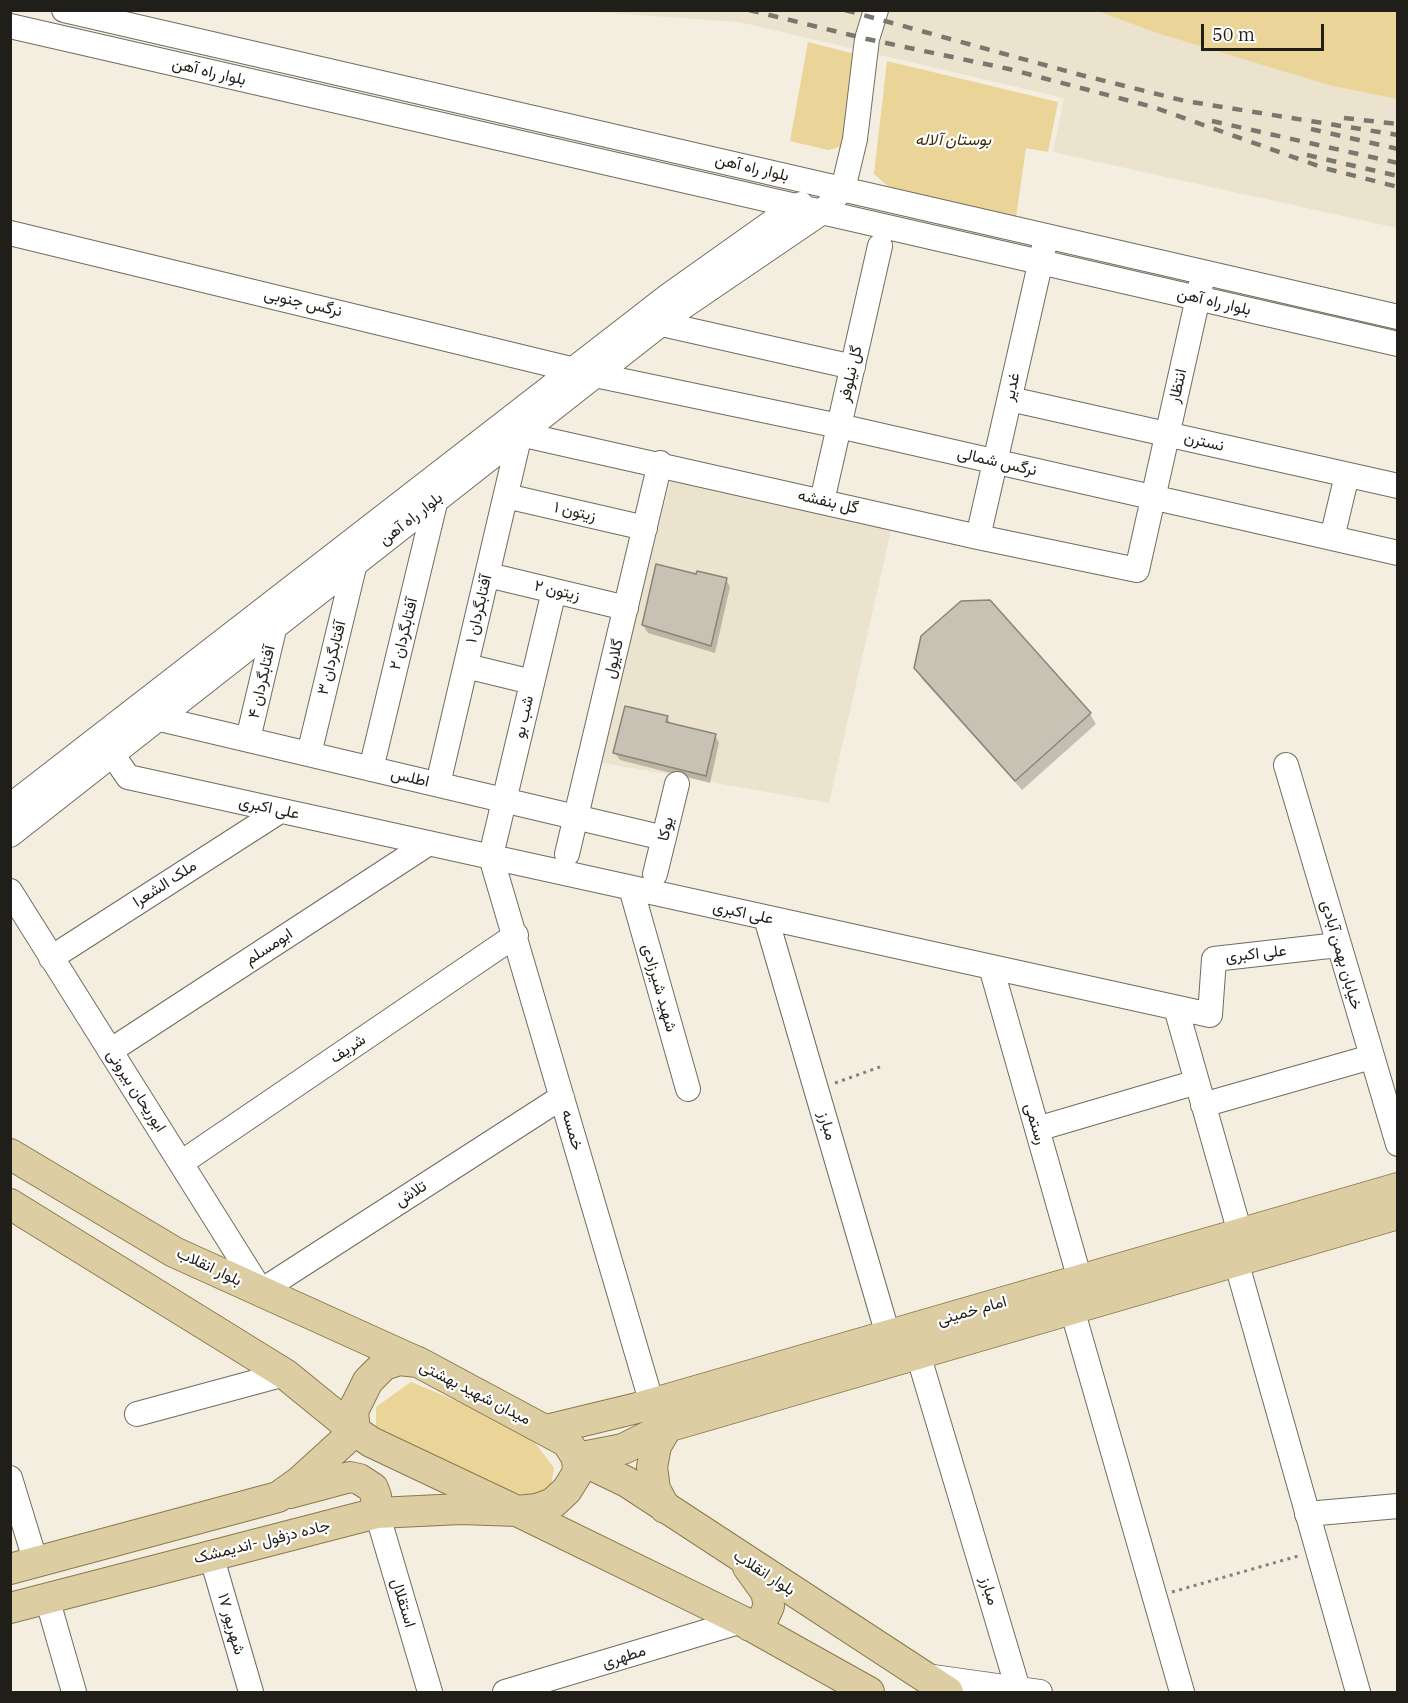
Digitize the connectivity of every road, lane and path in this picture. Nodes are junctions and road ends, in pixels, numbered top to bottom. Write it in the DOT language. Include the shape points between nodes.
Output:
graph roads {
  1 [pos="64,10"];
  2 [pos="876,10"];
  3 [pos="10,26"];
  4 [pos="439,97"];
  5 [pos="433,124"];
  6 [pos="843,189"];
  7 [pos="793,207"];
  8 [pos="820,213"];
  9 [pos="10,233"];
  10 [pos="1046,236"];
  11 [pos="880,246"];
  12 [pos="1040,262"];
  13 [pos="1204,273"];
  14 [pos="1198,298"];
  15 [pos="1398,317"];
  16 [pos="662,324"];
  17 [pos="1398,344"];
  18 [pos="853,367"];
  19 [pos="585,372"];
  20 [pos="1010,399"];
  21 [pos="839,426"];
  22 [pos="520,434"];
  23 [pos="1167,434"];
  24 [pos="995,462"];
  25 [pos="660,463"];
  26 [pos="1347,475"];
  27 [pos="1398,486"];
  28 [pos="506,496"];
  29 [pos="1153,498"];
  30 [pos="436,500"];
  31 [pos="822,501"];
  32 [pos="645,528"];
  33 [pos="978,537"];
  34 [pos="1332,538"];
  35 [pos="1398,553"];
  36 [pos="355,563"];
  37 [pos="1137,570"];
  38 [pos="488,575"];
  39 [pos="554,591"];
  40 [pos="626,608"];
  41 [pos="275,625"];
  42 [pos="466,666"];
  43 [pos="532,682"];
  44 [pos="156,718"];
  45 [pos="248,740"];
  46 [pos="112,754"];
  47 [pos="309,754"];
  48 [pos="1286,765"];
  49 [pos="371,769"];
  50 [pos="438,784"];
  51 [pos="677,784"];
  52 [pos="504,800"];
  53 [pos="10,806"];
  54 [pos="280,811"];
  55 [pos="576,817"];
  56 [pos="10,835"];
  57 [pos="664,838"];
  58 [pos="429,843"];
  59 [pos="493,850"];
  60 [pos="567,854"];
  61 [pos="655,874"];
  62 [pos="631,888"];
  63 [pos="10,891"];
  64 [pos="766,918"];
  65 [pos="516,935"];
  66 [pos="1338,945"];
  67 [pos="51,958"];
  68 [pos="991,967"];
  69 [pos="1176,1008"];
  70 [pos="110,1051"];
  71 [pos="1371,1057"];
  72 [pos="880,1067"];
  73 [pos="1197,1082"];
  74 [pos="688,1089"];
  75 [pos="816,1089"];
  76 [pos="562,1097"];
  77 [pos="1203,1106"];
  78 [pos="1037,1130"];
  79 [pos="1398,1144"];
  80 [pos="10,1154"];
  81 [pos="181,1163"];
  82 [pos="1398,1188"];
  83 [pos="10,1204"];
  84 [pos="1398,1214"];
  85 [pos="1238,1247"];
  86 [pos="1080,1280"];
  87 [pos="261,1291"];
  88 [pos="1072,1309"];
  89 [pos="888,1335"];
  90 [pos="918,1354"];
  91 [pos="418,1362"];
  92 [pos="285,1374"];
  93 [pos="137,1414"];
  94 [pos="660,1416"];
  95 [pos="546,1430"];
  96 [pos="355,1431"];
  97 [pos="577,1458"];
  98 [pos="10,1478"];
  99 [pos="278,1497"];
  100 [pos="1398,1506"];
  101 [pos="665,1508"];
  102 [pos="517,1511"];
  103 [pos="376,1513"];
  104 [pos="1307,1514"];
  105 [pos="1317,1550"];
  106 [pos="211,1555"];
  107 [pos="743,1559"];
  108 [pos="23,1566"];
  109 [pos="1155,1597"];
  110 [pos="47,1598"];
  111 [pos="10,1608"];
  112 [pos="834,1619"];
  113 [pos="746,1623"];
  114 [pos="917,1674"];
  115 [pos="860,1687"];
  116 [pos="1029,1691"];
  117 [pos="74,1692"];
  118 [pos="251,1692"];
  119 [pos="430,1692"];
  120 [pos="505,1692"];
  121 [pos="948,1692"];
  122 [pos="1182,1692"];
  123 [pos="1358,1692"];
  1 -- 4 [label="street, بلوار راه آهن"];
  2 -- 6 [label="street" via="867,39 855,139"];
  3 -- 5 [label="street, بلوار راه آهن"];
  4 -- 5 [label="street"];
  4 -- 6 [label="street, بلوار راه آهن"];
  5 -- 7 [label="street, بلوار راه آهن"];
  6 -- 7 [label="street, بلوار راه آهن"];
  6 -- 8 [label="street, بلوار راه آهن"];
  6 -- 10 [label="street, بلوار راه آهن"];
  7 -- 8 [label="street, بلوار راه آهن"];
  7 -- 19 [label="street, بلوار راه آهن" via="669,295"];
  8 -- 12 [label="street, بلوار راه آهن"];
  8 -- 16 [label="street, بلوار راه آهن"];
  9 -- 19 [label="street, نرگس جنوبی"];
  10 -- 12 [label="street, غدیر"];
  10 -- 13 [label="street, بلوار راه آهن"];
  11 -- 18 [label="street, گل نیلوفر"];
  12 -- 14 [label="street, بلوار راه آهن"];
  12 -- 20 [label="street, غدیر"];
  13 -- 14 [label="street, انتظار"];
  13 -- 15 [label="street, بلوار راه آهن"];
  14 -- 17 [label="street, بلوار راه آهن"];
  14 -- 23 [label="street, انتظار"];
  16 -- 18 [label="street"];
  16 -- 19 [label="street, بلوار راه آهن"];
  18 -- 21 [label="street, گل نیلوفر"];
  19 -- 21 [label="street, نرگس شمالی"];
  19 -- 22 [label="street, بلوار راه آهن"];
  19 -- 53 [label="street, بلوار راه آهن"];
  20 -- 23 [label="street, نسترن"];
  20 -- 24 [label="street, غدیر"];
  21 -- 24 [label="street, نرگس شمالی"];
  21 -- 31 [label="street, گل نیلوفر"];
  22 -- 25 [label="street, گل بنفشه"];
  22 -- 28 [label="street, آفتابگردان ۱"];
  22 -- 30 [label="street, بلوار راه آهن"];
  23 -- 26 [label="street, نسترن"];
  23 -- 29 [label="street, انتظار"];
  24 -- 29 [label="street, نرگس شمالی"];
  24 -- 33 [label="street, غدیر"];
  25 -- 31 [label="street, گل بنفشه"];
  25 -- 32 [label="street, گلایول"];
  26 -- 27 [label="street, نسترن"];
  26 -- 34 [label="street"];
  28 -- 32 [label="street, زیتون ۱"];
  28 -- 38 [label="street, آفتابگردان ۱"];
  29 -- 34 [label="street, نرگس شمالی"];
  29 -- 37 [label="street, انتظار"];
  30 -- 36 [label="street, بلوار راه آهن"];
  30 -- 49 [label="street, آفتابگردان ۲"];
  31 -- 33 [label="street, گل بنفشه"];
  32 -- 40 [label="street, گلایول"];
  33 -- 37 [label="street, گل بنفشه"];
  34 -- 35 [label="street, نرگس شمالی"];
  36 -- 41 [label="street, بلوار راه آهن"];
  36 -- 47 [label="street, آفتابگردان ۳"];
  38 -- 39 [label="street, زیتون ۲"];
  38 -- 42 [label="street, آفتابگردان ۱"];
  39 -- 40 [label="street, زیتون ۲"];
  39 -- 43 [label="street, شب بو"];
  40 -- 55 [label="street, گلایول"];
  41 -- 44 [label="street, بلوار راه آهن"];
  41 -- 45 [label="street, آفتابگردان ۴"];
  42 -- 43 [label="street"];
  42 -- 50 [label="street, آفتابگردان ۱"];
  43 -- 52 [label="street, شب بو"];
  44 -- 45 [label="street, اطلس"];
  44 -- 46 [label="street, بلوار راه آهن"];
  45 -- 47 [label="street, اطلس"];
  46 -- 54 [label="street, علی اکبری" via="128,777"];
  46 -- 56 [label="street, بلوار راه آهن"];
  47 -- 49 [label="street, اطلس"];
  48 -- 66 [label="street, خیابان بهمن آبادی"];
  49 -- 50 [label="street, اطلس"];
  50 -- 52 [label="street, اطلس"];
  51 -- 57 [label="street, یوکا"];
  52 -- 55 [label="street, اطلس"];
  52 -- 59 [label="street, شب بو"];
  54 -- 58 [label="street, علی اکبری"];
  54 -- 67 [label="street, ملک الشعرا"];
  55 -- 57 [label="street, اطلس"];
  55 -- 60 [label="street, گلایول"];
  57 -- 61 [label="street, یوکا"];
  58 -- 59 [label="street, علی اکبری"];
  58 -- 70 [label="street, ابومسلم"];
  59 -- 62 [label="street, علی اکبری"];
  59 -- 65 [label="street, خمسه"];
  62 -- 64 [label="street, علی اکبری"];
  62 -- 74 [label="street, شهید شیرزادی"];
  63 -- 67 [label="street, ابوریحان بیرونی"];
  64 -- 68 [label="street, علی اکبری"];
  64 -- 75 [label="street, مبارز"];
  65 -- 76 [label="street, خمسه"];
  65 -- 81 [label="street, شریف"];
  66 -- 69 [label="street, علی اکبری" via="1214,958 1210,1015"];
  66 -- 71 [label="street, خیابان بهمن آبادی"];
  67 -- 70 [label="street, ابوریحان بیرونی"];
  68 -- 69 [label="street, علی اکبری"];
  68 -- 78 [label="street, رستمی"];
  69 -- 73 [label="street"];
  70 -- 81 [label="street, ابوریحان بیرونی"];
  71 -- 77 [label="street"];
  71 -- 79 [label="street, خیابان بهمن آبادی"];
  72 -- 75 [label="path"];
  73 -- 77 [label="street"];
  73 -- 78 [label="street"];
  75 -- 89 [label="street, مبارز"];
  76 -- 87 [label="street, تلاش"];
  76 -- 94 [label="street, خمسه"];
  77 -- 85 [label="street"];
  78 -- 86 [label="street, رستمی"];
  80 -- 87 [label="main road, بلوار انقلاب" via="174,1252"];
  81 -- 87 [label="street, ابوریحان بیرونی"];
  82 -- 85 [label="main road, امام خمینی"];
  83 -- 92 [label="main road"];
  84 -- 85 [label="main road, امام خمینی"];
  85 -- 86 [label="main road, امام خمینی"];
  85 -- 88 [label="main road, امام خمینی"];
  85 -- 104 [label="street"];
  86 -- 89 [label="main road, امام خمینی"];
  87 -- 91 [label="main road, بلوار انقلاب"];
  88 -- 90 [label="main road, امام خمینی"];
  88 -- 109 [label="street"];
  89 -- 94 [label="main road, امام خمینی"];
  90 -- 94 [label="main road, امام خمینی"];
  90 -- 116 [label="street, مبارز"];
  91 -- 95 [label="main road, میدان شهید بهشتی"];
  91 -- 96 [label="main road, میدان شهید بهشتی" via="399,1360 384,1365 368,1381 353,1411"];
  92 -- 93 [label="street"];
  92 -- 96 [label="main road"];
  94 -- 95 [label="main road, امام خمینی"];
  94 -- 97 [label="main road, امام خمینی" via="622,1449"];
  94 -- 101 [label="main road" via="652,1467 655,1489"];
  95 -- 97 [label="main road, میدان شهید بهشتی" via="567,1442"];
  96 -- 99 [label="main road"];
  96 -- 102 [label="main road"];
  97 -- 101 [label="main road, بلوار انقلاب" via="627,1482"];
  97 -- 102 [label="main road" via="578,1472 553,1503"];
  98 -- 108 [label="street"];
  99 -- 103 [label="main road" via="350,1477 373,1488"];
  99 -- 108 [label="main road"];
  100 -- 104 [label="street"];
  101 -- 107 [label="main road, بلوار انقلاب"];
  102 -- 103 [label="main road, جاده دزفول -اندیمشک"];
  102 -- 113 [label="main road"];
  103 -- 106 [label="main road, جاده دزفول -اندیمشک"];
  103 -- 119 [label="street, استقلال"];
  104 -- 105 [label="street"];
  105 -- 109 [label="path"];
  105 -- 123 [label="street"];
  106 -- 110 [label="main road, جاده دزفول -اندیمشک"];
  106 -- 118 [label="street, ۱۷ شهریور"];
  107 -- 112 [label="main road, بلوار انقلاب"];
  107 -- 113 [label="main road" via="769,1599 763,1619"];
  109 -- 122 [label="street"];
  110 -- 111 [label="main road, جاده دزفول -اندیمشک"];
  110 -- 117 [label="street"];
  112 -- 114 [label="main road, بلوار انقلاب"];
  112 -- 115 [label="main road" via="823,1627 821,1651"];
  113 -- 115 [label="main road"];
  113 -- 120 [label="street, مطهری"];
  114 -- 116 [label="street"];
  114 -- 121 [label="main road, بلوار انقلاب"];
}
